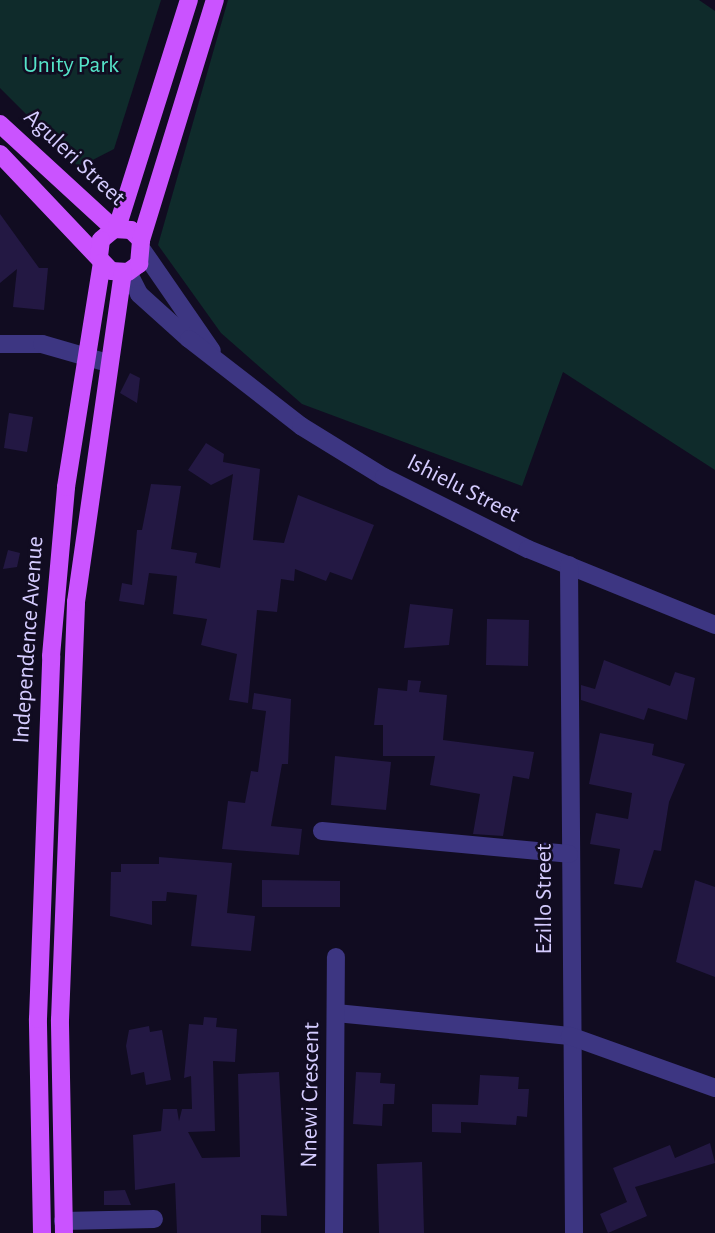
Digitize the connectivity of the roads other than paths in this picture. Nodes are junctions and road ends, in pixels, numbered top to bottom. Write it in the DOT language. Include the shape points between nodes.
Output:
graph roads {
  1 [pos="189,0"];
  2 [pos="215,0"];
  3 [pos="0,124"];
  4 [pos="0,154"];
  5 [pos="115,229"];
  6 [pos="142,246"];
  7 [pos="101,260"];
  8 [pos="126,272"];
  9 [pos="0,344"];
  10 [pos="86,353"];
  11 [pos="213,354"];
  12 [pos="108,363"];
  13 [pos="569,565"];
  14 [pos="715,625"];
  15 [pos="322,831"];
  16 [pos="569,854"];
  17 [pos="336,957"];
  18 [pos="336,1013"];
  19 [pos="37,1019"];
  20 [pos="60,1020"];
  21 [pos="570,1036"];
  22 [pos="715,1088"];
  23 [pos="154,1219"];
  24 [pos="64,1227"];
  25 [pos="42,1233"];
  26 [pos="334,1233"];
  27 [pos="574,1233"];
  1 -- 5 [label="main road, Independence Avenue"];
  2 -- 6 [label="main road, Independence Avenue"];
  3 -- 5 [label="main road, Aguleri Street"];
  4 -- 7 [label="main road, Aguleri Street"];
  5 -- 6 [label="main road"];
  5 -- 7 [label="main road, Independence Avenue" via="101,240"];
  6 -- 8 [label="main road, Independence Avenue"];
  6 -- 11 [label="street"];
  7 -- 8 [label="main road"];
  7 -- 10 [label="main road, Independence Avenue"];
  8 -- 11 [label="street, Ishielu Street" via="148,303"];
  8 -- 12 [label="main road, Independence Avenue"];
  9 -- 10 [label="street"];
  10 -- 12 [label="street"];
  10 -- 19 [label="main road, Independence Avenue" via="58,553"];
  11 -- 13 [label="street, Ishielu Street" via="301,426 384,477"];
  12 -- 20 [label="main road, Independence Avenue" via="76,602"];
  13 -- 14 [label="street, Ishielu Street"];
  13 -- 16 [label="street, Ezillo Street"];
  15 -- 16 [label="street"];
  16 -- 21 [label="street, Ezillo Street"];
  17 -- 18 [label="street, Nnewi Crescent"];
  18 -- 21 [label="street"];
  18 -- 26 [label="street, Nnewi Crescent"];
  19 -- 20 [label="main road"];
  19 -- 25 [label="main road, Independence Avenue"];
  20 -- 24 [label="main road, Independence Avenue"];
  21 -- 22 [label="street"];
  21 -- 27 [label="street, Ezillo Street"];
  23 -- 24 [label="street"];
}
